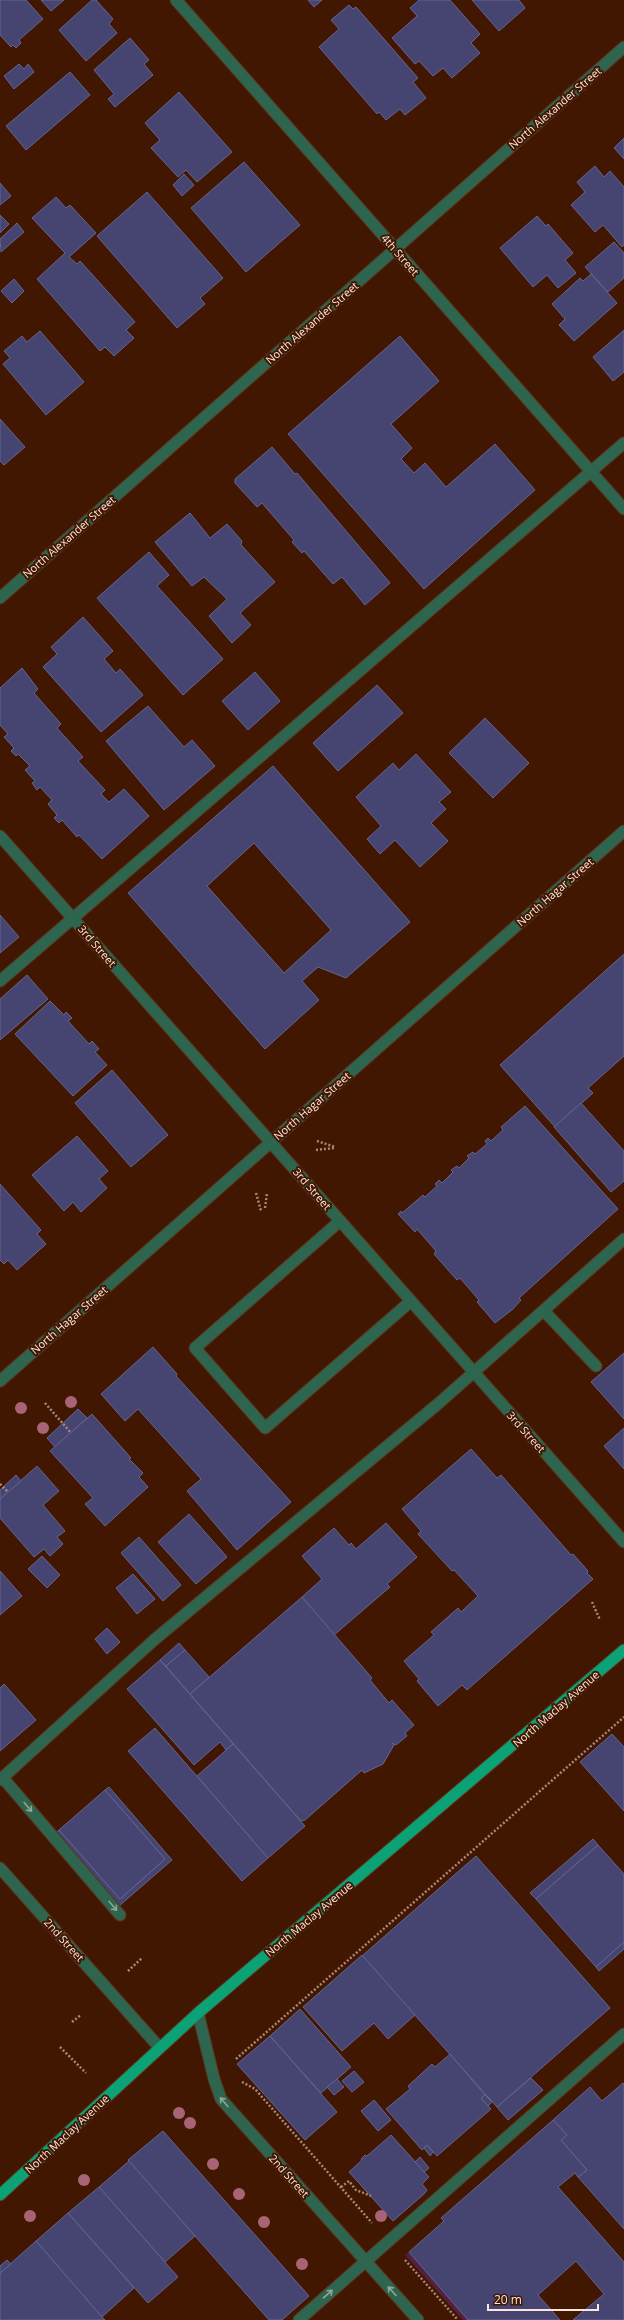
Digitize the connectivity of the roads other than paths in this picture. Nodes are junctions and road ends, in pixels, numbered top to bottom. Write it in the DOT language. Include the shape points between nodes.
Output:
graph roads {
  1 [pos="176,0"];
  2 [pos="624,47"];
  3 [pos="396,249"];
  4 [pos="624,443"];
  5 [pos="592,472"];
  6 [pos="624,509"];
  7 [pos="0,598"];
  8 [pos="624,831"];
  9 [pos="0,836"];
  10 [pos="72,918"];
  11 [pos="0,981"];
  12 [pos="270,1142"];
  13 [pos="340,1221"];
  14 [pos="624,1239"];
  15 [pos="411,1301"];
  16 [pos="544,1311"];
  17 [pos="596,1366"];
  18 [pos="474,1373"];
  19 [pos="0,1381"];
  20 [pos="624,1542"];
  21 [pos="624,1650"];
  22 [pos="2,1779"];
  23 [pos="0,1868"];
  24 [pos="120,1915"];
  25 [pos="198,2012"];
  26 [pos="624,2034"];
  27 [pos="159,2047"];
  28 [pos="0,2195"];
  29 [pos="365,2262"];
  30 [pos="299,2320"];
  31 [pos="418,2320"];
  1 -- 3 [label="street, 4th Street"];
  2 -- 3 [label="street, North Alexander Street"];
  3 -- 5 [label="street, 4th Street"];
  3 -- 7 [label="street, North Alexander Street"];
  4 -- 5 [label="street"];
  5 -- 6 [label="street, 4th Street"];
  5 -- 10 [label="street"];
  8 -- 12 [label="street, North Hagar Street"];
  9 -- 10 [label="street, 3rd Street"];
  10 -- 11 [label="street"];
  10 -- 12 [label="street, 3rd Street"];
  12 -- 13 [label="street, 3rd Street"];
  12 -- 19 [label="street, North Hagar Street"];
  13 -- 15 [label="street, 3rd Street"];
  13 -- 15 [label="street" via="195,1348 260,1423 265,1428"];
  14 -- 16 [label="street"];
  15 -- 18 [label="street, 3rd Street"];
  16 -- 17 [label="street"];
  16 -- 18 [label="street"];
  18 -- 20 [label="street, 3rd Street"];
  18 -- 22 [label="street" via="154,1640"];
  21 -- 25 [label="main road, North Maclay Avenue"];
  22 -- 24 [label="street, one-way"];
  23 -- 27 [label="street, 2nd Street"];
  25 -- 27 [label="main road, North Maclay Avenue"];
  29 -- 25 [label="street, 2nd Street, one-way" via="218,2095"];
  26 -- 29 [label="street"];
  27 -- 28 [label="main road, North Maclay Avenue"];
  30 -- 29 [label="street, one-way"];
  31 -- 29 [label="street, 2nd Street, one-way"];
}
